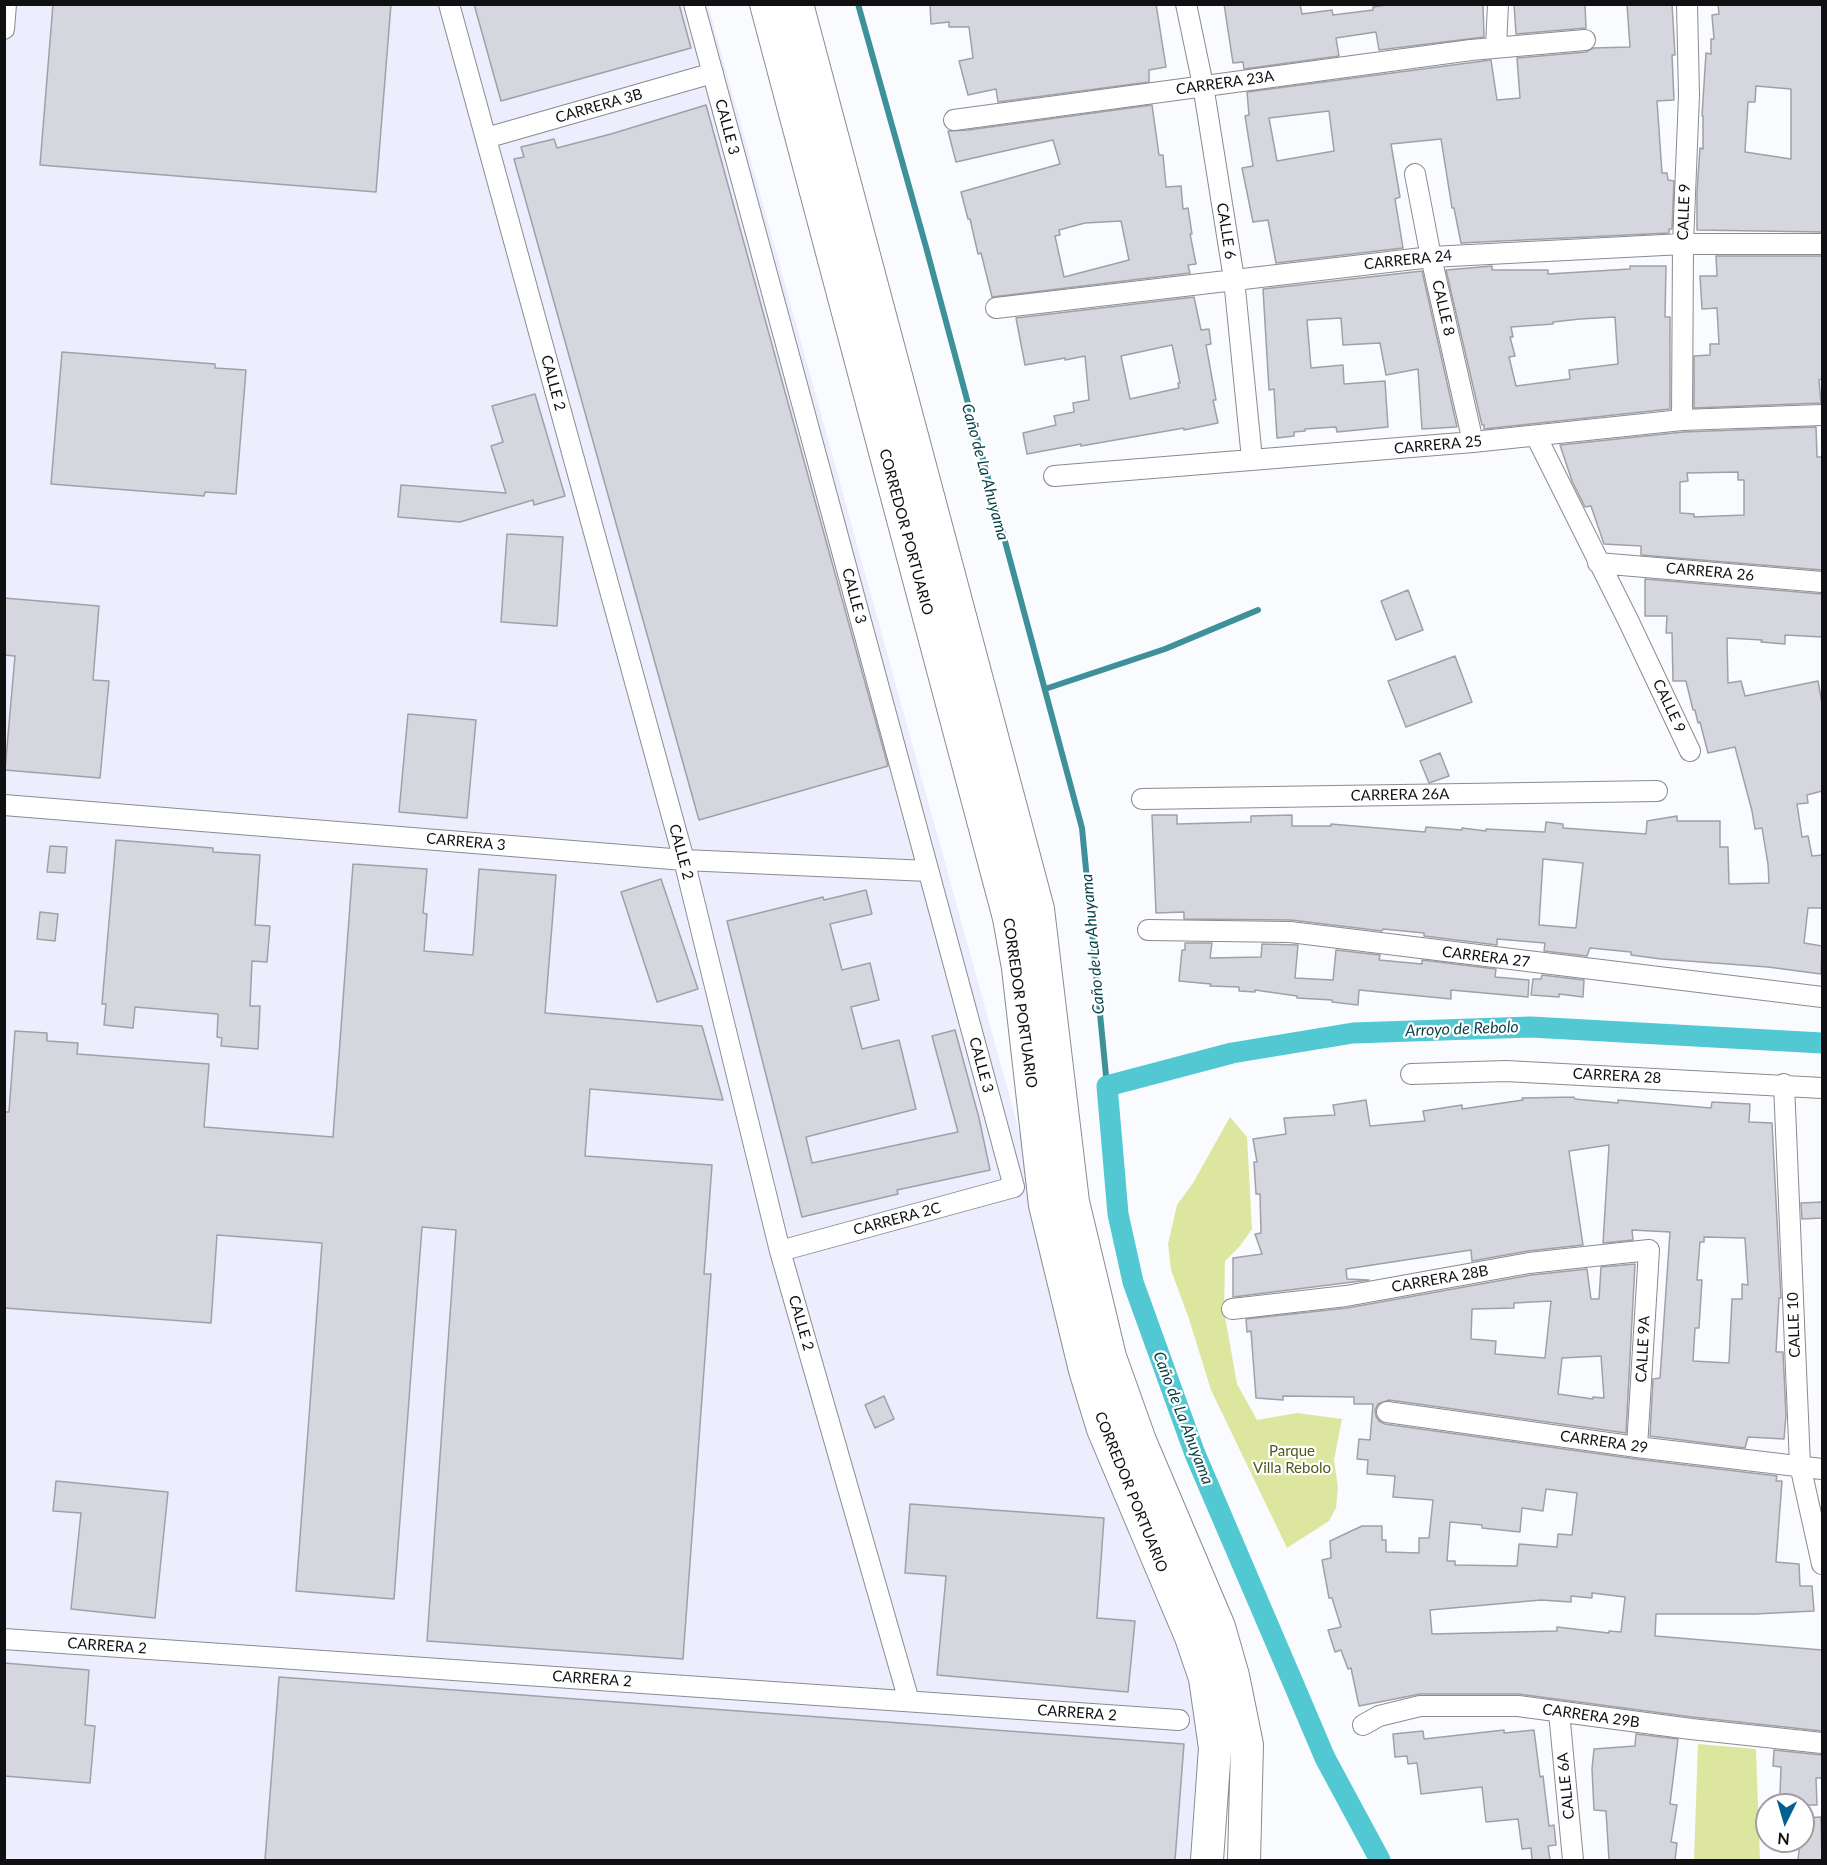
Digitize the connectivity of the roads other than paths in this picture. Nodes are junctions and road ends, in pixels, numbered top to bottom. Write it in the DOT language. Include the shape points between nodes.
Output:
graph roads {
  1 [pos="6,4"];
  2 [pos="449,4"];
  3 [pos="694,4"];
  4 [pos="766,4"];
  5 [pos="797,4"];
  6 [pos="1186,4"];
  7 [pos="1498,4"];
  8 [pos="1687,4"];
  9 [pos="4,28"];
  10 [pos="1585,40"];
  11 [pos="1497,47"];
  12 [pos="712,73"];
  13 [pos="1203,85"];
  14 [pos="954,120"];
  15 [pos="486,138"];
  16 [pos="1415,174"];
  17 [pos="1683,244"];
  18 [pos="1822,244"];
  19 [pos="1431,257"];
  20 [pos="1234,279"];
  21 [pos="996,308"];
  22 [pos="1822,415"];
  23 [pos="1682,420"];
  24 [pos="1536,436"];
  25 [pos="1473,442"];
  26 [pos="1252,459"];
  27 [pos="1054,476"];
  28 [pos="1598,563"];
  29 [pos="1822,582"];
  30 [pos="1689,751"];
  31 [pos="1657,792"];
  32 [pos="1142,799"];
  33 [pos="4,805"];
  34 [pos="684,860"];
  35 [pos="928,871"];
  36 [pos="1148,930"];
  37 [pos="1822,998"];
  38 [pos="1411,1074"];
  39 [pos="1784,1084"];
  40 [pos="1822,1088"];
  41 [pos="1043,1189"];
  42 [pos="1649,1250"];
  43 [pos="780,1251"];
  44 [pos="1232,1309"];
  45 [pos="1387,1412"];
  46 [pos="1637,1447"];
  47 [pos="1800,1465"];
  48 [pos="1822,1469"];
  49 [pos="1822,1564"];
  50 [pos="4,1639"];
  51 [pos="909,1701"];
  52 [pos="1558,1712"];
  53 [pos="1179,1720"];
  54 [pos="1363,1725"];
  55 [pos="1822,1743"];
  56 [pos="1207,1860"];
  57 [pos="1244,1860"];
  58 [pos="1573,1860"];
  1 -- 9 [label="street"];
  2 -- 15 [label="street, CALLE 2"];
  3 -- 12 [label="street, CALLE 3"];
  4 -- 41 [label="main road, CORREDOR PORTUARIO" via="1009,918"];
  5 -- 41 [label="main road, CORREDOR PORTUARIO" via="1038,909 1048,980"];
  6 -- 13 [label="street, CALLE 6"];
  7 -- 11 [label="street"];
  8 -- 17 [label="street, CALLE 9" via="1689,95"];
  10 -- 11 [label="street, CARRERA 23A"];
  11 -- 13 [label="street, CARRERA 23A"];
  12 -- 15 [label="street, CARRERA 3B"];
  12 -- 35 [label="street, CALLE 3"];
  13 -- 14 [label="street, CARRERA 23A"];
  13 -- 20 [label="street, CALLE 6"];
  15 -- 34 [label="street, CALLE 2"];
  16 -- 19 [label="street, CALLE 8"];
  17 -- 18 [label="street, CARRERA 24"];
  17 -- 19 [label="street, CARRERA 24"];
  17 -- 23 [label="street, CALLE 9"];
  19 -- 20 [label="street, CARRERA 24"];
  19 -- 25 [label="street, CALLE 8"];
  20 -- 21 [label="street, CARRERA 24"];
  20 -- 26 [label="street, CALLE 6"];
  22 -- 23 [label="street, CARRERA 25"];
  23 -- 24 [label="street, CARRERA 25"];
  24 -- 25 [label="street, CARRERA 25"];
  24 -- 28 [label="street, CALLE 9"];
  25 -- 26 [label="street, CARRERA 25"];
  26 -- 27 [label="street, CARRERA 25"];
  28 -- 29 [label="street, CARRERA 26"];
  28 -- 30 [label="street, CALLE 9"];
  31 -- 32 [label="street, CARRERA 26A"];
  33 -- 34 [label="street, CARRERA 3"];
  34 -- 35 [label="street, CARRERA 3"];
  34 -- 43 [label="street, CALLE 2"];
  35 -- 41 [label="street, CALLE 3"];
  36 -- 37 [label="street, CARRERA 27" via="1290,932"];
  38 -- 39 [label="street, CARRERA 28" via="1506,1071"];
  39 -- 40 [label="street, CARRERA 28"];
  39 -- 47 [label="street, CALLE 10"];
  41 -- 43 [label="street, CARRERA 2C"];
  41 -- 56 [label="main road, CORREDOR PORTUARIO" via="1085,1370 1103,1429 1205,1678 1215,1748"];
  41 -- 57 [label="main road, CORREDOR PORTUARIO" via="1140,1441 1219,1627 1247,1746"];
  42 -- 44 [label="street, CARRERA 28B" via="1530,1263 1346,1296"];
  42 -- 46 [label="street, CALLE 9A"];
  43 -- 51 [label="street, CALLE 2"];
  45 -- 46 [label="street, CARRERA 29"];
  46 -- 47 [label="street, CARRERA 29"];
  47 -- 48 [label="street, CARRERA 29"];
  47 -- 49 [label="street, CALLE 10"];
  50 -- 51 [label="street, CARRERA 2"];
  51 -- 53 [label="street, CARRERA 2"];
  52 -- 54 [label="street, CARRERA 29B" via="1518,1706 1420,1706 1379,1716"];
  52 -- 55 [label="street, CARRERA 29B"];
  52 -- 58 [label="street, CALLE 6A"];
}
